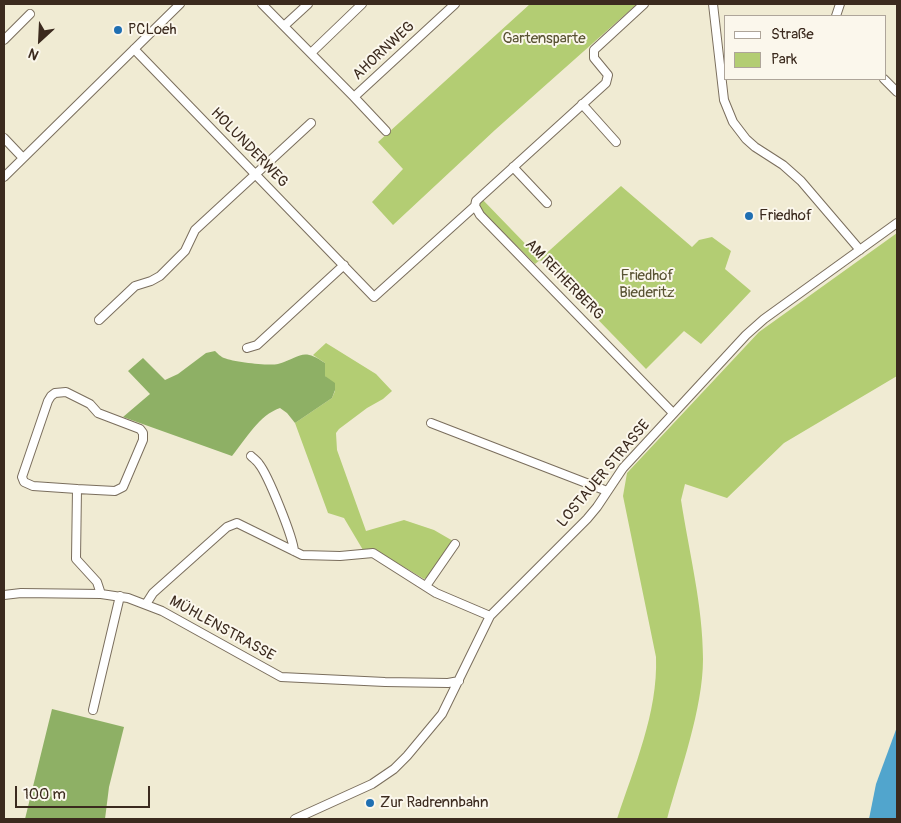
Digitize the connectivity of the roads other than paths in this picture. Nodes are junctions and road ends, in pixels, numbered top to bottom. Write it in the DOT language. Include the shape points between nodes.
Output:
graph roads {
  1 [pos="180,4"];
  2 [pos="262,4"];
  3 [pos="308,4"];
  4 [pos="362,4"];
  5 [pos="455,4"];
  6 [pos="644,4"];
  7 [pos="713,4"];
  8 [pos="30,14"];
  9 [pos="284,26"];
  10 [pos="4,40"];
  11 [pos="134,49"];
  12 [pos="311,54"];
  13 [pos="885,80"];
  14 [pos="897,92"];
  15 [pos="354,97"];
  16 [pos="582,104"];
  17 [pos="311,123"];
  18 [pos="386,131"];
  19 [pos="4,138"];
  20 [pos="616,142"];
  21 [pos="23,158"];
  22 [pos="513,167"];
  23 [pos="255,174"];
  24 [pos="4,177"];
  25 [pos="547,203"];
  26 [pos="475,206"];
  27 [pos="897,223"];
  28 [pos="860,250"];
  29 [pos="344,265"];
  30 [pos="99,320"];
  31 [pos="246,348"];
  32 [pos="673,413"];
  33 [pos="431,423"];
  34 [pos="250,456"];
  35 [pos="77,489"];
  36 [pos="607,491"];
  37 [pos="455,544"];
  38 [pos="294,551"];
  39 [pos="426,586"];
  40 [pos="101,594"];
  41 [pos="4,595"];
  42 [pos="120,596"];
  43 [pos="146,604"];
  44 [pos="490,616"];
  45 [pos="459,681"];
  46 [pos="93,710"];
  47 [pos="295,819"];
  1 -- 11 [label="street"];
  2 -- 9 [label="street, AHORNWEG"];
  3 -- 9 [label="street"];
  4 -- 12 [label="street"];
  5 -- 15 [label="street, AHORNWEG"];
  6 -- 16 [label="street" via="595,48 594,58 608,79"];
  7 -- 28 [label="street" via="724,100 733,122 746,139 801,181"];
  8 -- 10 [label="street"];
  9 -- 12 [label="street, AHORNWEG"];
  11 -- 21 [label="street"];
  11 -- 23 [label="street, HOLUNDERWEG"];
  12 -- 15 [label="street, AHORNWEG"];
  13 -- 14 [label="street"];
  15 -- 18 [label="street, AHORNWEG"];
  16 -- 20 [label="street"];
  16 -- 22 [label="street"];
  17 -- 23 [label="street"];
  19 -- 21 [label="street"];
  21 -- 24 [label="street"];
  22 -- 25 [label="street"];
  22 -- 26 [label="street" via="476,201"];
  23 -- 29 [label="street, HOLUNDERWEG"];
  23 -- 30 [label="street" via="195,230 185,251 160,276 135,286"];
  26 -- 29 [label="street, HOLUNDERWEG" via="374,297"];
  26 -- 32 [label="street, AM REIHERBERG" via="480,215"];
  27 -- 28 [label="street, LOSTAUER STRASSE"];
  28 -- 32 [label="street, LOSTAUER STRASSE" via="754,327"];
  29 -- 31 [label="street" via="257,345"];
  32 -- 36 [label="street, LOSTAUER STRASSE" via="623,468"];
  33 -- 36 [label="street"];
  34 -- 38 [label="street" via="267,478"];
  35 -- 35 [label="street" via="33,486 24,482 22,477 48,401 61,391 90,404 98,413 143,433 123,487 115,491"];
  35 -- 40 [label="street" via="76,559 97,582"];
  36 -- 44 [label="street, LOSTAUER STRASSE" via="587,519"];
  37 -- 39 [label="street"];
  38 -- 39 [label="street" via="325,557 373,553"];
  38 -- 43 [label="street" via="234,524 154,593"];
  39 -- 44 [label="street"];
  40 -- 41 [label="street, MÜHLENSTRASSE"];
  40 -- 42 [label="street, MÜHLENSTRASSE"];
  42 -- 43 [label="street, MÜHLENSTRASSE"];
  42 -- 46 [label="street"];
  43 -- 45 [label="street, MÜHLENSTRASSE" via="281,677 368,682"];
  44 -- 45 [label="street, LOSTAUER STRASSE"];
  45 -- 47 [label="street, LOSTAUER STRASSE" via="442,714 394,769 372,784"];
}
